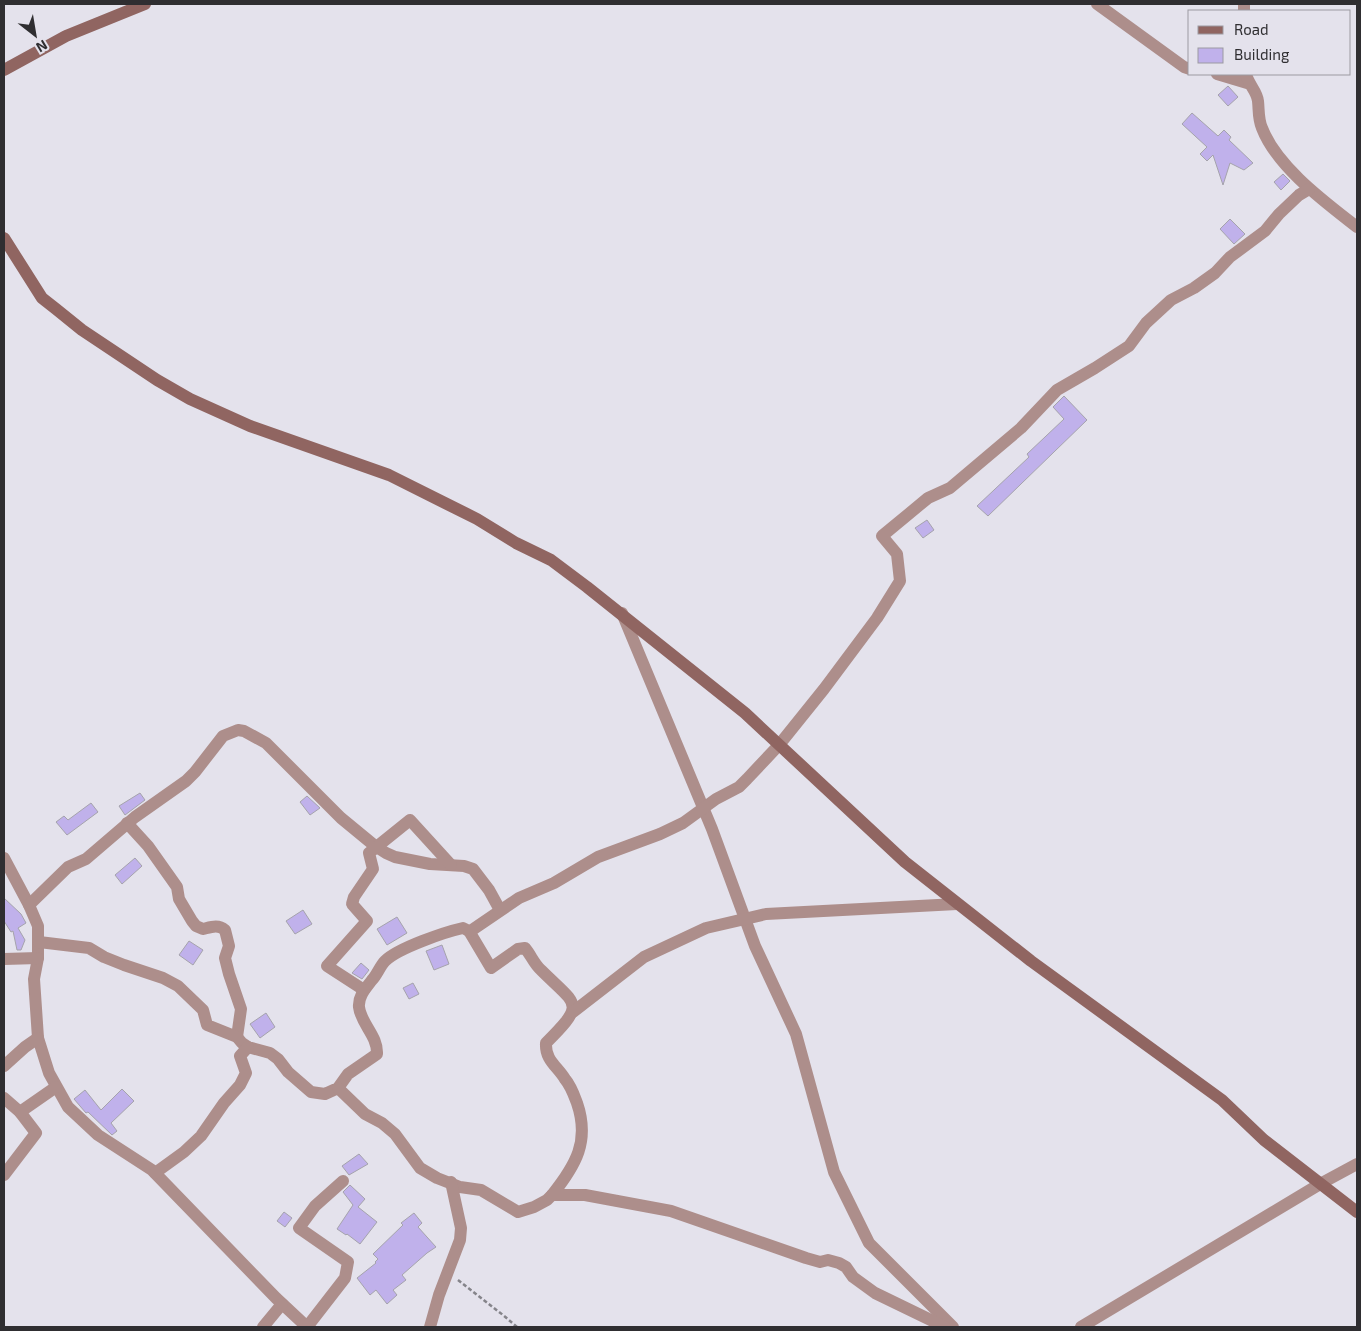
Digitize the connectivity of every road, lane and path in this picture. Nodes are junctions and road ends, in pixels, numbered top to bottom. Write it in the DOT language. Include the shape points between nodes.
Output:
graph roads {
  1 [pos="145,4"];
  2 [pos="1097,4"];
  3 [pos="1188,68"];
  4 [pos="4,70"];
  5 [pos="1224,75"];
  6 [pos="1246,78"];
  7 [pos="1309,189"];
  8 [pos="1357,227"];
  9 [pos="4,238"];
  10 [pos="622,613"];
  11 [pos="780,745"];
  12 [pos="703,809"];
  13 [pos="127,824"];
  14 [pos="377,847"];
  15 [pos="4,858"];
  16 [pos="451,865"];
  17 [pos="29,904"];
  18 [pos="957,904"];
  19 [pos="500,910"];
  20 [pos="745,919"];
  21 [pos="469,931"];
  22 [pos="39,942"];
  23 [pos="38,958"];
  24 [pos="4,959"];
  25 [pos="364,990"];
  26 [pos="573,1012"];
  27 [pos="237,1037"];
  28 [pos="38,1038"];
  29 [pos="248,1047"];
  30 [pos="4,1066"];
  31 [pos="56,1088"];
  32 [pos="338,1088"];
  33 [pos="4,1098"];
  34 [pos="20,1112"];
  35 [pos="1357,1164"];
  36 [pos="155,1173"];
  37 [pos="4,1175"];
  38 [pos="342,1181"];
  39 [pos="451,1182"];
  40 [pos="1320,1184"];
  41 [pos="552,1195"];
  42 [pos="1357,1212"];
  43 [pos="448,1272"];
  44 [pos="282,1304"];
  45 [pos="263,1327"];
  46 [pos="307,1327"];
  47 [pos="430,1327"];
  48 [pos="517,1327"];
  49 [pos="945,1327"];
  50 [pos="952,1327"];
  51 [pos="1080,1327"];
  1 -- 4 [label="street" via="66,36"];
  2 -- 3 [label="street"];
  5 -- 6 [label="street"];
  6 -- 7 [label="street" via="1255,92 1261,127 1266,136"];
  7 -- 8 [label="street"];
  7 -- 11 [label="street" via="1215,273 1171,300 1146,323 1129,346 1057,390 1021,428 950,488 928,498 882,536 897,554 900,580 877,618"];
  9 -- 10 [label="street" via="42,298 82,330 157,380 250,426 389,475 477,519 551,560"];
  10 -- 11 [label="street"];
  10 -- 12 [label="street"];
  11 -- 12 [label="street" via="739,787"];
  11 -- 18 [label="street" via="905,862"];
  12 -- 19 [label="street" via="660,834 598,857"];
  12 -- 20 [label="street"];
  13 -- 14 [label="street" via="186,781 223,736 242,730 266,743 324,802"];
  13 -- 17 [label="street" via="86,859 68,867"];
  13 -- 27 [label="street" via="148,846 177,886 182,906 196,926 203,929 219,926 225,930 229,946 226,958 229,974 241,1009"];
  14 -- 16 [label="street" via="406,860"];
  14 -- 16 [label="street" via="410,820"];
  14 -- 25 [label="street" via="370,853 373,869 352,904 367,921 327,966"];
  15 -- 17 [label="street"];
  16 -- 19 [label="street" via="473,869"];
  17 -- 22 [label="street" via="38,926"];
  18 -- 20 [label="street" via="766,914"];
  18 -- 40 [label="street" via="1222,1100 1264,1140"];
  19 -- 21 [label="street"];
  20 -- 26 [label="street" via="706,928 644,957"];
  20 -- 50 [label="street" via="796,1034 834,1172 869,1243"];
  21 -- 25 [label="street" via="461,928 400,952 385,961"];
  21 -- 26 [label="street" via="491,968 518,949 525,948 539,969 565,992 573,1005"];
  22 -- 23 [label="street"];
  22 -- 27 [label="street" via="89,948 104,957 163,978 178,986 203,1010 207,1025"];
  23 -- 24 [label="street"];
  23 -- 28 [label="street" via="34,979"];
  25 -- 32 [label="street" via="359,1007 374,1039 376,1054 348,1074"];
  26 -- 41 [label="street" via="546,1043 546,1055 572,1090 582,1120 582,1141 570,1171"];
  27 -- 29 [label="street"];
  28 -- 30 [label="street"];
  28 -- 31 [label="street"];
  29 -- 32 [label="street" via="270,1053 311,1092 325,1094"];
  29 -- 36 [label="street" via="240,1056 246,1073 240,1085 195,1143"];
  31 -- 34 [label="street"];
  31 -- 36 [label="street" via="68,1107 98,1135"];
  32 -- 39 [label="street" via="365,1114 395,1134 420,1168"];
  33 -- 34 [label="street"];
  34 -- 37 [label="street" via="36,1133"];
  35 -- 40 [label="street"];
  36 -- 44 [label="street"];
  38 -- 46 [label="street" via="315,1206 300,1228 348,1262 345,1278"];
  39 -- 41 [label="street" via="481,1190 518,1212 534,1207"];
  39 -- 43 [label="street" via="461,1228"];
  40 -- 42 [label="street"];
  40 -- 51 [label="street"];
  41 -- 49 [label="street" via="585,1195 671,1211 806,1258 839,1263 874,1293"];
  43 -- 47 [label="street"];
  43 -- 48 [label="path"];
  44 -- 45 [label="street"];
  44 -- 46 [label="street"];
}
